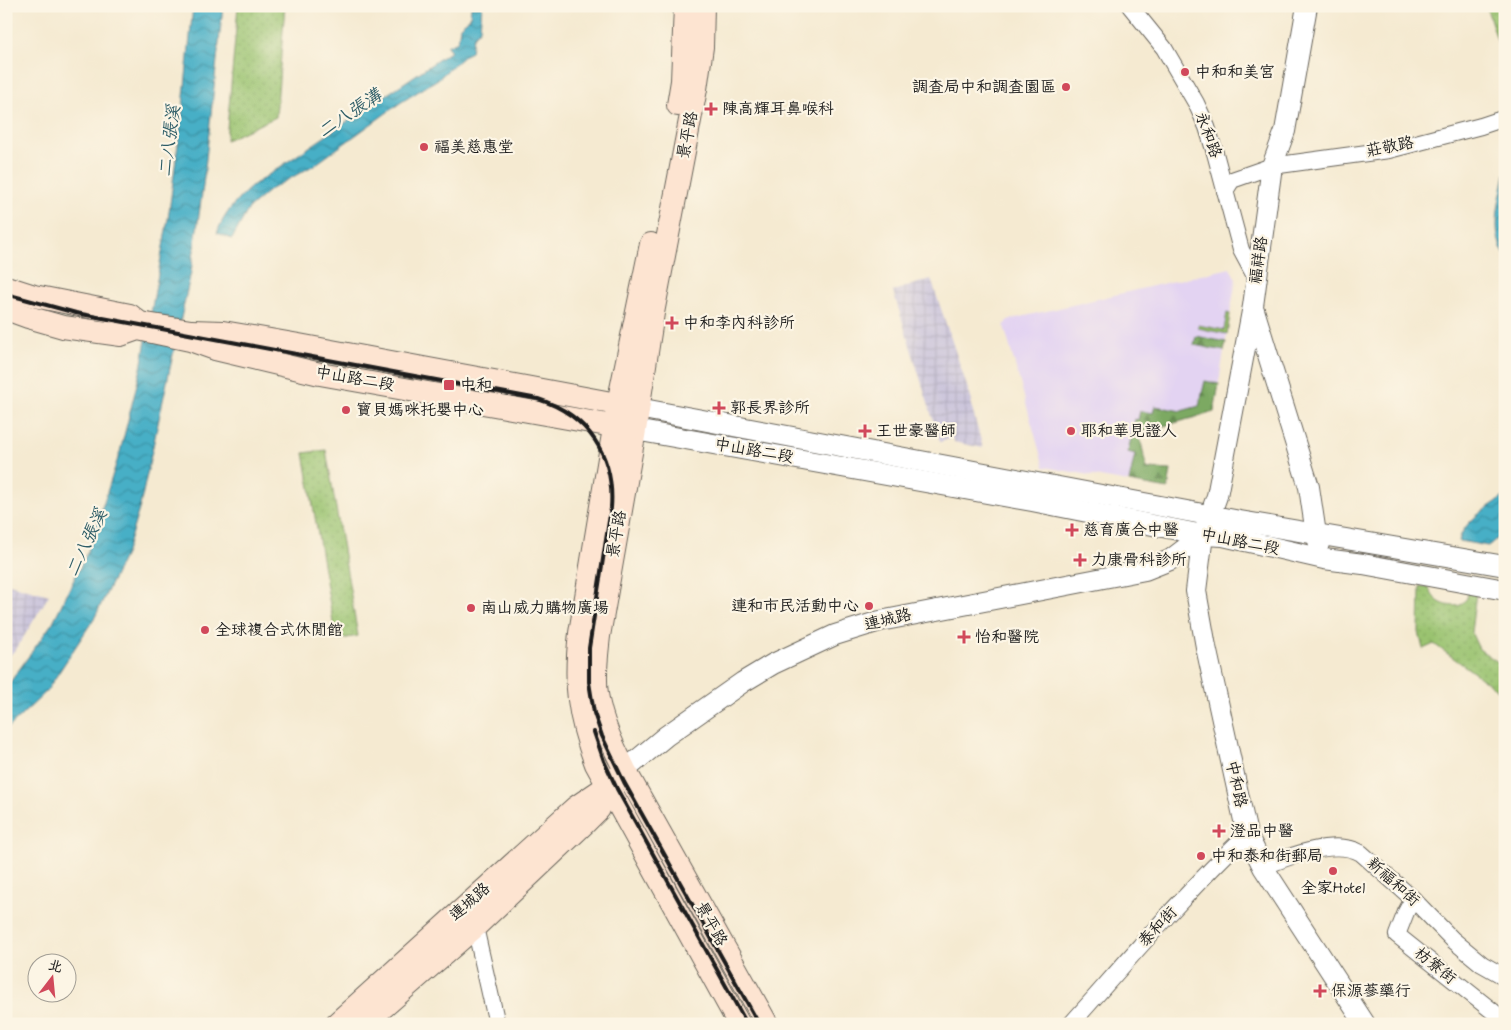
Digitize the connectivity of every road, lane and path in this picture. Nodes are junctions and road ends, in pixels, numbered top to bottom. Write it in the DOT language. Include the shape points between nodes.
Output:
graph roads {
  1 [pos="685,6"];
  2 [pos="703,6"];
  3 [pos="1130,6"];
  4 [pos="1307,6"];
  5 [pos="1505,118"];
  6 [pos="1272,166"];
  7 [pos="1225,191"];
  8 [pos="1256,278"];
  9 [pos="6,287"];
  10 [pos="1253,306"];
  11 [pos="6,309"];
  12 [pos="139,326"];
  13 [pos="627,417"];
  14 [pos="1211,515"];
  15 [pos="1316,534"];
  16 [pos="1204,535"];
  17 [pos="1324,559"];
  18 [pos="1505,566"];
  19 [pos="1505,590"];
  20 [pos="625,770"];
  21 [pos="607,786"];
  22 [pos="1247,834"];
  23 [pos="1263,867"];
  24 [pos="1413,899"];
  25 [pos="474,926"];
  26 [pos="1505,977"];
  27 [pos="1505,1021"];
  28 [pos="336,1024"];
  29 [pos="364,1024"];
  30 [pos="497,1024"];
  31 [pos="739,1024"];
  32 [pos="768,1024"];
  33 [pos="1072,1024"];
  34 [pos="1365,1024"];
  1 -- 13 [label="main road, 景平路" via="682,81"];
  2 -- 13 [label="main road, 景平路" via="696,89 653,313"];
  3 -- 7 [label="street, 永和路" via="1164,48 1196,104 1207,127"];
  4 -- 6 [label="street, 福祥路" via="1285,131"];
  5 -- 6 [label="street, 莊敬路" via="1389,150"];
  6 -- 7 [label="street, 莊敬路" via="1232,180"];
  6 -- 8 [label="street, 福祥路"];
  7 -- 8 [label="street, 永和路" via="1242,250"];
  8 -- 10 [label="street, 福祥路"];
  9 -- 12 [label="main road, 中山路二段" via="34,296 130,315"];
  10 -- 14 [label="street, 福祥路"];
  10 -- 15 [label="street" via="1308,487"];
  11 -- 12 [label="main road, 中山路二段" via="62,327 121,335"];
  12 -- 13 [label="main road, 中山路二段" via="191,335 223,332 299,344"];
  13 -- 14 [label="street, 中山路二段"];
  13 -- 16 [label="street, 中山路二段"];
  13 -- 20 [label="main road, 景平路" via="596,666 597,694 607,732"];
  13 -- 21 [label="main road, 景平路" via="580,634 576,666 577,695 587,740"];
  14 -- 15 [label="street, 中山路二段"];
  14 -- 16 [label="street, 中和路"];
  15 -- 17 [label="street"];
  15 -- 18 [label="street, 中山路二段"];
  16 -- 17 [label="street, 中山路二段" via="1223,536"];
  16 -- 20 [label="street, 連城路" via="1170,560 1145,570 880,621 835,635 743,682 666,736"];
  16 -- 22 [label="street, 中和路" via="1196,591"];
  17 -- 19 [label="street, 中山路二段"];
  20 -- 21 [label="main road, 連城路"];
  20 -- 32 [label="main road, 景平路"];
  21 -- 25 [label="main road, 連城路" via="592,816"];
  21 -- 28 [label="main road, 連城路" via="576,807"];
  21 -- 31 [label="main road, 景平路"];
  22 -- 23 [label="street, 中和路"];
  22 -- 33 [label="street, 泰和街"];
  23 -- 24 [label="street, 新福和街" via="1314,850 1352,848"];
  23 -- 34 [label="street, 中和路"];
  24 -- 26 [label="street, 新福和街" via="1453,940 1482,964"];
  24 -- 27 [label="street, 枋寮街" via="1397,935"];
  25 -- 29 [label="main road, 連城路"];
  25 -- 30 [label="street"];
}
